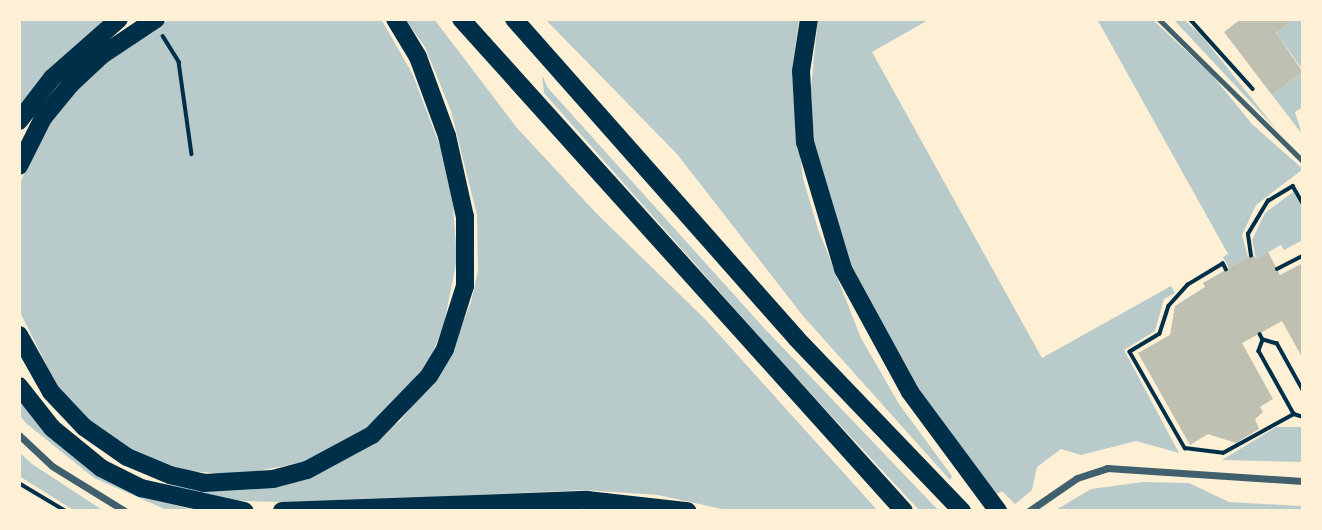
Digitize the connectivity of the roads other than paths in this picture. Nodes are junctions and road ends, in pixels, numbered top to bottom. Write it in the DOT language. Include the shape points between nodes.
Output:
graph roads {
  1 [pos="119,19"];
  2 [pos="395,19"];
  3 [pos="461,19"];
  4 [pos="514,19"];
  5 [pos="809,19"];
  6 [pos="1159,19"];
  7 [pos="149,23"];
  8 [pos="19,121"];
  9 [pos="1303,161"];
  10 [pos="19,166"];
  11 [pos="19,335"];
  12 [pos="19,386"];
  13 [pos="19,435"];
  14 [pos="1303,481"];
  15 [pos="125,511"];
  16 [pos="244,511"];
  17 [pos="282,511"];
  18 [pos="687,511"];
  19 [pos="904,511"];
  20 [pos="962,511"];
  21 [pos="998,511"];
  22 [pos="1029,511"];
  1 -- 8 [label="highway" via="52,78"];
  2 -- 11 [label="highway" via="418,57 447,136 465,218 465,286 445,349 429,376 372,435 307,470 273,479 204,483 170,475 127,457 84,427 44,382"];
  3 -- 19 [label="highway"];
  4 -- 20 [label="highway" via="796,338"];
  5 -- 21 [label="highway" via="801,71 805,142 843,269 909,392"];
  6 -- 9 [label="lane"];
  7 -- 10 [label="highway" via="70,85 43,118"];
  12 -- 16 [label="highway" via="52,428 101,468 141,488"];
  13 -- 15 [label="street" via="52,466"];
  14 -- 22 [label="street" via="1107,468 1077,478"];
  17 -- 18 [label="highway" via="587,500"];
}
